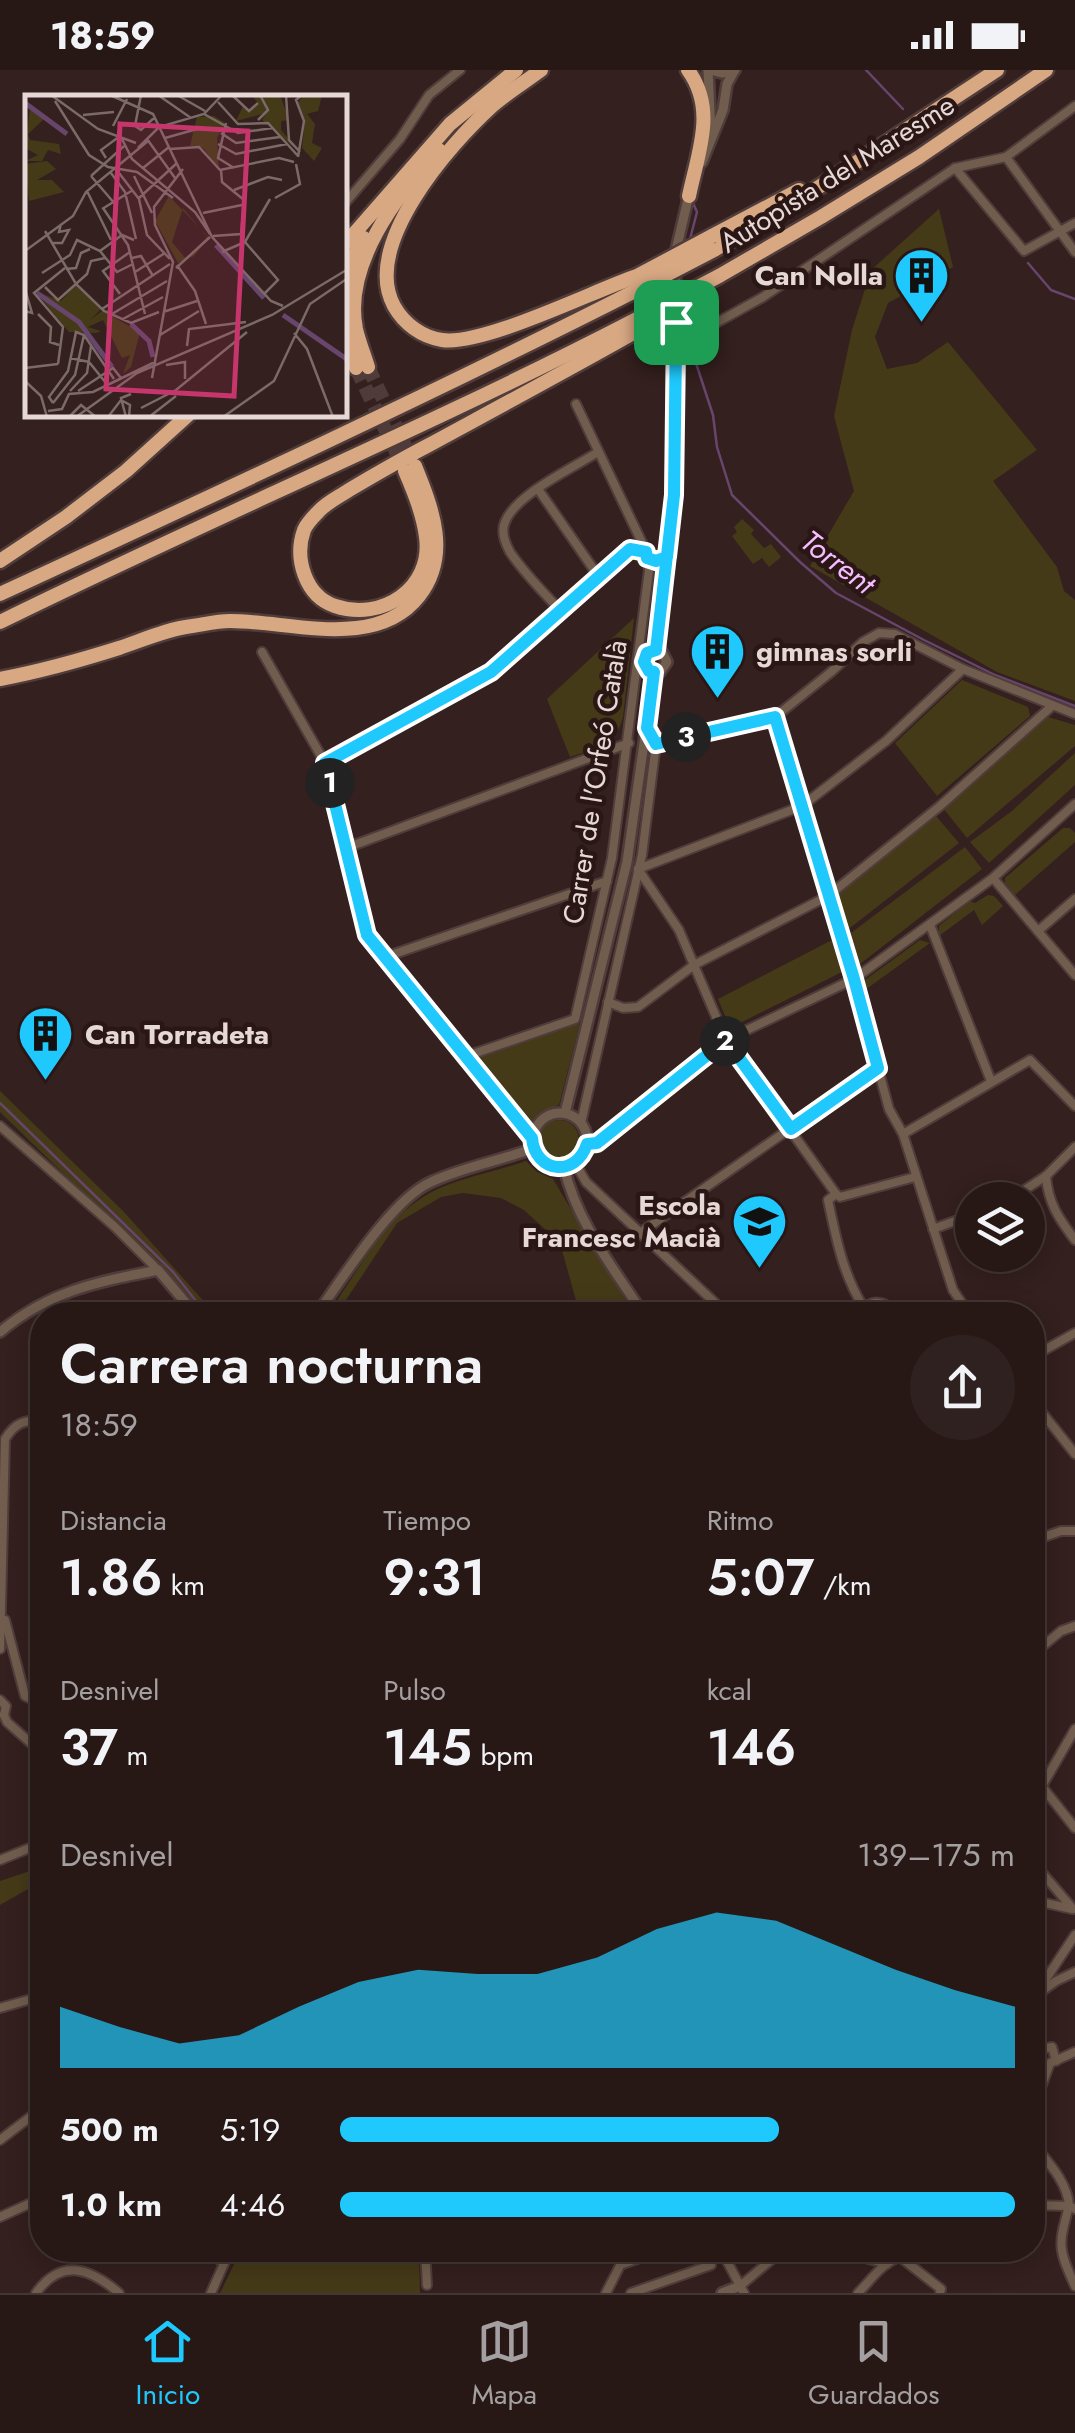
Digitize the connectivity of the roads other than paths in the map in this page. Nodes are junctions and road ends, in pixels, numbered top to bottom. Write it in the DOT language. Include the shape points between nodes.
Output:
graph roads {
  1 [pos="460,70"];
  2 [pos="516,70"];
  3 [pos="541,70"];
  4 [pos="688,70"];
  5 [pos="709,70"];
  6 [pos="734,70"];
  7 [pos="997,70"];
  8 [pos="1046,70"];
  9 [pos="492,106"];
  10 [pos="1071,109"];
  11 [pos="1075,123"];
  12 [pos="711,142"];
  13 [pos="1006,157"];
  14 [pos="954,168"];
  15 [pos="390,194"];
  16 [pos="689,196"];
  17 [pos="348,200"];
  18 [pos="1075,222"];
  19 [pos="1058,231"];
  20 [pos="348,241"];
  21 [pos="1075,252"];
  22 [pos="348,282"];
  23 [pos="638,282"];
  24 [pos="676,322"];
  25 [pos="634,327"];
  26 [pos="348,334"];
  27 [pos="689,338"];
  28 [pos="676,350"];
  29 [pos="576,404"];
  30 [pos="185,418"];
  31 [pos="598,452"];
  32 [pos="406,466"];
  33 [pos="538,490"];
  34 [pos="646,555"];
  35 [pos="667,557"];
  36 [pos="0,561"];
  37 [pos="599,577"];
  38 [pos="0,594"];
  39 [pos="561,611"];
  40 [pos="0,622"];
  41 [pos="641,637"];
  42 [pos="262,652"];
  43 [pos="652,652"];
  44 [pos="964,669"];
  45 [pos="645,671"];
  46 [pos="0,679"];
  47 [pos="1052,706"];
  48 [pos="1075,714"];
  49 [pos="775,717"];
  50 [pos="647,728"];
  51 [pos="628,743"];
  52 [pos="656,744"];
  53 [pos="325,763"];
  54 [pos="1075,804"];
  55 [pos="802,806"];
  56 [pos="346,848"];
  57 [pos="638,870"];
  58 [pos="993,878"];
  59 [pos="607,881"];
  60 [pos="828,896"];
  61 [pos="1075,898"];
  62 [pos="930,924"];
  63 [pos="1038,931"];
  64 [pos="385,957"];
  65 [pos="694,965"];
  66 [pos="1075,975"];
  67 [pos="854,979"];
  68 [pos="608,1002"];
  69 [pos="726,1040"];
  70 [pos="467,1056"];
  71 [pos="878,1068"];
  72 [pos="992,1082"];
  73 [pos="1075,1106"];
  74 [pos="566,1114"];
  75 [pos="581,1123"];
  76 [pos="0,1126"];
  77 [pos="791,1129"];
  78 [pos="903,1134"];
  79 [pos="533,1143"];
  80 [pos="587,1144"];
  81 [pos="1075,1147"];
  82 [pos="575,1163"];
  83 [pos="564,1167"];
  84 [pos="1046,1176"];
  85 [pos="915,1177"];
  86 [pos="1037,1182"];
  87 [pos="836,1194"];
  88 [pos="955,1221"];
  89 [pos="933,1229"];
  90 [pos="640,1233"];
  91 [pos="1075,1240"];
  92 [pos="158,1270"];
  93 [pos="47,1302"];
  94 [pos="185,1302"];
  95 [pos="326,1302"];
  96 [pos="636,1302"];
  97 [pos="714,1302"];
  98 [pos="858,1302"];
  99 [pos="961,1302"];
  100 [pos="30,1310"];
  101 [pos="0,1332"];
  102 [pos="1075,1333"];
  103 [pos="1045,1350"];
  104 [pos="1045,1416"];
  105 [pos="30,1420"];
  106 [pos="1075,1454"];
  107 [pos="1075,1531"];
  108 [pos="1045,1537"];
  109 [pos="2,1611"];
  110 [pos="1075,1626"];
  111 [pos="1045,1644"];
  112 [pos="0,1649"];
  113 [pos="30,1698"];
  114 [pos="0,1699"];
  115 [pos="2,1716"];
  116 [pos="1075,1729"];
  117 [pos="30,1742"];
  118 [pos="1045,1781"];
  119 [pos="1045,1790"];
  120 [pos="1075,1828"];
  121 [pos="30,1849"];
  122 [pos="0,1860"];
  123 [pos="1045,1877"];
  124 [pos="1045,1903"];
  125 [pos="1074,1909"];
  126 [pos="1075,1935"];
  127 [pos="1075,1972"];
  128 [pos="1045,1982"];
  129 [pos="1045,1990"];
  130 [pos="30,1999"];
  131 [pos="0,2008"];
  132 [pos="1045,2047"];
  133 [pos="1075,2052"];
  134 [pos="1056,2061"];
  135 [pos="1045,2079"];
  136 [pos="30,2117"];
  137 [pos="0,2140"];
  138 [pos="1045,2159"];
  139 [pos="1072,2201"];
  140 [pos="30,2203"];
  141 [pos="1045,2204"];
  142 [pos="0,2217"];
  143 [pos="426,2262"];
  144 [pos="622,2262"];
  145 [pos="628,2262"];
  146 [pos="727,2262"];
  147 [pos="771,2262"];
  148 [pos="879,2262"];
  149 [pos="888,2262"];
  150 [pos="906,2262"];
  151 [pos="224,2263"];
  152 [pos="886,2264"];
  153 [pos="620,2265"];
  154 [pos="710,2265"];
  155 [pos="427,2285"];
  156 [pos="1075,2286"];
  157 [pos="742,2290"];
  158 [pos="36,2293"];
  159 [pos="119,2293"];
  160 [pos="210,2293"];
  161 [pos="606,2293"];
  162 [pos="631,2293"];
  163 [pos="722,2293"];
  164 [pos="858,2293"];
  165 [pos="940,2293"];
  1 -- 17 [label="street" via="429,95"];
  2 -- 15 [label="highway" via="450,124"];
  3 -- 9 [label="highway"];
  4 -- 16 [label="highway" via="703,99 704,126"];
  5 -- 6 [label="street"];
  5 -- 12 [label="street"];
  6 -- 12 [label="street"];
  7 -- 23 [label="highway, Autopista del Maresme, bridge" via="900,135"];
  8 -- 25 [label="highway, Autopista del Maresme, bridge" via="919,157"];
  9 -- 23 [label="highway" via="438,164 396,234 386,289 396,310 423,335 467,339"];
  9 -- 26 [label="highway" via="474,114 431,159 366,253 356,291 362,367"];
  10 -- 11 [label="street"];
  10 -- 13 [label="street"];
  12 -- 16 [label="street"];
  13 -- 14 [label="street"];
  13 -- 19 [label="street"];
  14 -- 19 [label="street" via="1024,251"];
  14 -- 27 [label="street" via="763,298"];
  15 -- 20 [label="highway"];
  15 -- 22 [label="highway"];
  16 -- 24 [label="street" via="676,250"];
  18 -- 19 [label="street"];
  19 -- 21 [label="street"];
  23 -- 38 [label="highway" via="473,372"];
  24 -- 27 [label="street"];
  24 -- 28 [label="street"];
  25 -- 32 [label="highway"];
  25 -- 40 [label="highway"];
  27 -- 28 [label="street"];
  28 -- 35 [label="street"];
  29 -- 31 [label="street"];
  30 -- 36 [label="highway" via="126,471"];
  31 -- 33 [label="street"];
  31 -- 34 [label="street"];
  32 -- 32 [label="highway" via="427,540 416,582 392,603 366,611 319,598 302,569 305,526 323,506"];
  32 -- 46 [label="highway" via="432,508 434,567 427,586 382,624 301,628 228,620"];
  33 -- 37 [label="street"];
  33 -- 39 [label="street" via="515,507 503,533 508,550"];
  34 -- 35 [label="street" via="656,561"];
  34 -- 37 [label="street" via="630,549"];
  34 -- 41 [label="street, Carrer de l'Orfeó Català"];
  35 -- 43 [label="street"];
  37 -- 39 [label="street"];
  39 -- 53 [label="street" via="491,672"];
  41 -- 43 [label="street"];
  41 -- 45 [label="street, Carrer de l'Orfeó Català"];
  42 -- 53 [label="street"];
  43 -- 45 [label="street"];
  43 -- 45 [label="street" via="662,652 667,662"];
  44 -- 47 [label="street"];
  44 -- 49 [label="street" via="895,634 879,633"];
  44 -- 55 [label="street"];
  45 -- 50 [label="street"];
  45 -- 51 [label="street, Carrer de l'Orfeó Català"];
  47 -- 48 [label="street"];
  47 -- 60 [label="street"];
  49 -- 52 [label="street"];
  49 -- 55 [label="street"];
  50 -- 52 [label="street"];
  50 -- 74 [label="street" via="627,862"];
  51 -- 56 [label="street"];
  51 -- 59 [label="street, Carrer de l'Orfeó Català"];
  52 -- 57 [label="street"];
  53 -- 56 [label="street"];
  54 -- 58 [label="street"];
  55 -- 57 [label="street"];
  55 -- 60 [label="street"];
  56 -- 64 [label="street" via="367,935"];
  57 -- 65 [label="street" via="680,930"];
  57 -- 68 [label="street"];
  58 -- 62 [label="street"];
  58 -- 63 [label="street"];
  59 -- 64 [label="street"];
  59 -- 70 [label="street, Carrer de l'Orfeó Català" via="575,1019"];
  60 -- 65 [label="street"];
  60 -- 67 [label="street"];
  61 -- 63 [label="street"];
  62 -- 67 [label="street"];
  62 -- 72 [label="street"];
  63 -- 66 [label="street"];
  64 -- 70 [label="street"];
  65 -- 68 [label="street" via="638,1006"];
  65 -- 69 [label="street"];
  67 -- 69 [label="street"];
  67 -- 71 [label="street"];
  68 -- 75 [label="street"];
  69 -- 77 [label="street"];
  69 -- 80 [label="street" via="597,1143"];
  70 -- 79 [label="street"];
  71 -- 77 [label="street"];
  71 -- 78 [label="street"];
  72 -- 73 [label="street" via="1030,1060"];
  72 -- 78 [label="street"];
  74 -- 75 [label="street"];
  74 -- 79 [label="street" via="546,1116"];
  75 -- 80 [label="street"];
  76 -- 92 [label="street"];
  77 -- 87 [label="street"];
  77 -- 90 [label="street"];
  78 -- 85 [label="street"];
  79 -- 83 [label="street" via="542,1161"];
  79 -- 95 [label="street" via="412,1193"];
  80 -- 82 [label="street"];
  81 -- 84 [label="street"];
  82 -- 83 [label="street"];
  82 -- 90 [label="street"];
  83 -- 96 [label="street" via="570,1192"];
  84 -- 86 [label="street"];
  84 -- 91 [label="street" via="1049,1201"];
  85 -- 87 [label="street"];
  85 -- 89 [label="street"];
  87 -- 98 [label="street" via="828,1200"];
  88 -- 89 [label="street"];
  89 -- 99 [label="street"];
  90 -- 97 [label="street"];
  92 -- 93 [label="street" via="95,1282"];
  92 -- 94 [label="street"];
  100 -- 101 [label="street"];
  102 -- 103 [label="street"];
  104 -- 106 [label="street"];
  105 -- 109 [label="street" via="14,1425 5,1440"];
  107 -- 108 [label="street"];
  109 -- 112 [label="street"];
  109 -- 113 [label="street"];
  110 -- 111 [label="street"];
  114 -- 115 [label="street" via="6,1706"];
  115 -- 117 [label="street"];
  116 -- 118 [label="street"];
  119 -- 120 [label="street"];
  121 -- 122 [label="street"];
  123 -- 125 [label="street"];
  124 -- 125 [label="street"];
  126 -- 128 [label="street"];
  127 -- 129 [label="street"];
  130 -- 131 [label="street"];
  132 -- 134 [label="street"];
  133 -- 134 [label="street"];
  134 -- 135 [label="street"];
  136 -- 137 [label="street"];
  138 -- 139 [label="street"];
  139 -- 141 [label="street"];
  139 -- 156 [label="street" via="1060,2248"];
  140 -- 142 [label="street"];
  143 -- 155 [label="street"];
  144 -- 153 [label="street"];
  145 -- 153 [label="street"];
  146 -- 157 [label="street"];
  147 -- 157 [label="street"];
  148 -- 152 [label="street"];
  149 -- 152 [label="street"];
  150 -- 165 [label="street"];
  151 -- 160 [label="street"];
  152 -- 164 [label="street"];
  153 -- 161 [label="street"];
  154 -- 162 [label="street"];
  157 -- 163 [label="street"];
  158 -- 159 [label="street" via="49,2278 75,2270 96,2275"];
}
